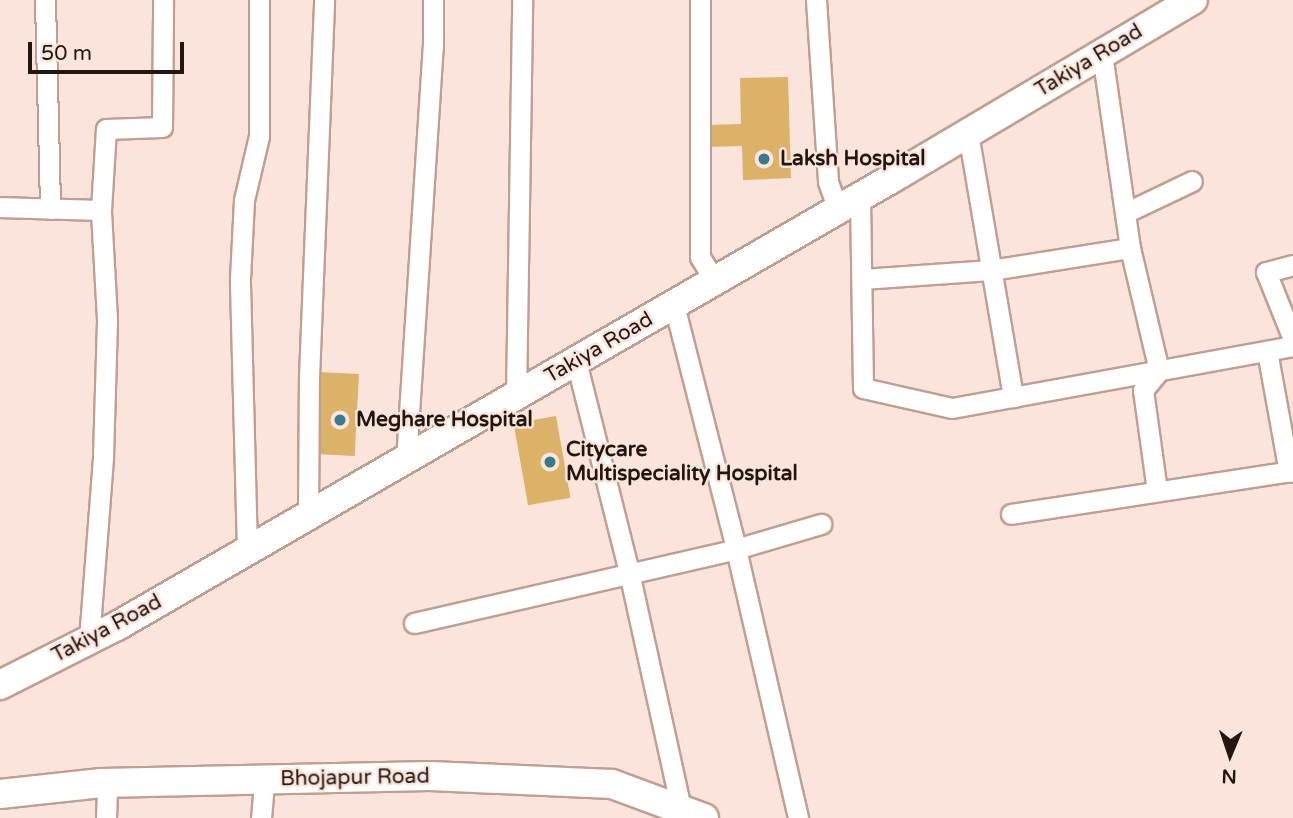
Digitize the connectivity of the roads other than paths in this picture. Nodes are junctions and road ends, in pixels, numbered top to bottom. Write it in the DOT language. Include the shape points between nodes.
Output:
graph roads {
  1 [pos="45,0"];
  2 [pos="163,0"];
  3 [pos="258,0"];
  4 [pos="324,0"];
  5 [pos="433,0"];
  6 [pos="522,0"];
  7 [pos="700,0"];
  8 [pos="817,0"];
  9 [pos="1193,0"];
  10 [pos="1102,54"];
  11 [pos="968,133"];
  12 [pos="1192,181"];
  13 [pos="849,203"];
  14 [pos="0,207"];
  15 [pos="50,209"];
  16 [pos="102,210"];
  17 [pos="1125,213"];
  18 [pos="1130,248"];
  19 [pos="1293,265"];
  20 [pos="991,270"];
  21 [pos="862,279"];
  22 [pos="715,281"];
  23 [pos="674,305"];
  24 [pos="1293,339"];
  25 [pos="1293,346"];
  26 [pos="1267,351"];
  27 [pos="576,361"];
  28 [pos="1158,371"];
  29 [pos="516,396"];
  30 [pos="1013,397"];
  31 [pos="406,460"];
  32 [pos="1291,472"];
  33 [pos="1157,491"];
  34 [pos="1012,514"];
  35 [pos="308,516"];
  36 [pos="821,524"];
  37 [pos="736,549"];
  38 [pos="247,551"];
  39 [pos="629,572"];
  40 [pos="414,624"];
  41 [pos="89,640"];
  42 [pos="0,685"];
  43 [pos="264,780"];
  44 [pos="107,783"];
  45 [pos="0,794"];
  46 [pos="692,814"];
  47 [pos="106,818"];
  48 [pos="261,818"];
  49 [pos="798,818"];
  1 -- 15 [label="street"];
  2 -- 16 [label="street" via="162,127 106,129"];
  3 -- 38 [label="street" via="259,136 244,200 240,279"];
  4 -- 35 [label="street"];
  5 -- 31 [label="street"];
  6 -- 29 [label="street"];
  7 -- 22 [label="street" via="700,257"];
  8 -- 13 [label="street" via="828,182"];
  9 -- 10 [label="main road, Takiya Road"];
  10 -- 11 [label="main road, Takiya Road"];
  10 -- 17 [label="street"];
  11 -- 13 [label="main road, Takiya Road"];
  11 -- 20 [label="street"];
  12 -- 17 [label="street"];
  13 -- 21 [label="street"];
  13 -- 22 [label="main road, Takiya Road"];
  14 -- 15 [label="street"];
  15 -- 16 [label="street"];
  16 -- 41 [label="street" via="107,319 103,456"];
  17 -- 18 [label="street"];
  18 -- 20 [label="street"];
  18 -- 28 [label="street"];
  19 -- 24 [label="street" via="1266,272"];
  20 -- 21 [label="street"];
  20 -- 30 [label="street"];
  21 -- 30 [label="street" via="863,388 953,408"];
  22 -- 23 [label="main road, Takiya Road"];
  23 -- 27 [label="main road, Takiya Road"];
  23 -- 37 [label="street"];
  25 -- 26 [label="street"];
  26 -- 28 [label="street"];
  26 -- 32 [label="street"];
  27 -- 29 [label="main road, Takiya Road"];
  27 -- 39 [label="street"];
  28 -- 30 [label="street"];
  28 -- 33 [label="street" via="1143,390"];
  29 -- 31 [label="main road, Takiya Road"];
  31 -- 35 [label="main road, Takiya Road"];
  32 -- 33 [label="street"];
  33 -- 34 [label="street"];
  35 -- 38 [label="main road, Takiya Road"];
  36 -- 37 [label="street"];
  37 -- 39 [label="street"];
  37 -- 49 [label="street"];
  38 -- 41 [label="main road, Takiya Road"];
  39 -- 40 [label="street"];
  39 -- 46 [label="street"];
  41 -- 42 [label="main road, Takiya Road"];
  43 -- 44 [label="main road, Bhojapur Road"];
  43 -- 46 [label="main road, Bhojapur Road" via="430,776 612,784"];
  43 -- 48 [label="street"];
  44 -- 45 [label="main road, Bhojapur Road"];
  44 -- 47 [label="street"];
}
